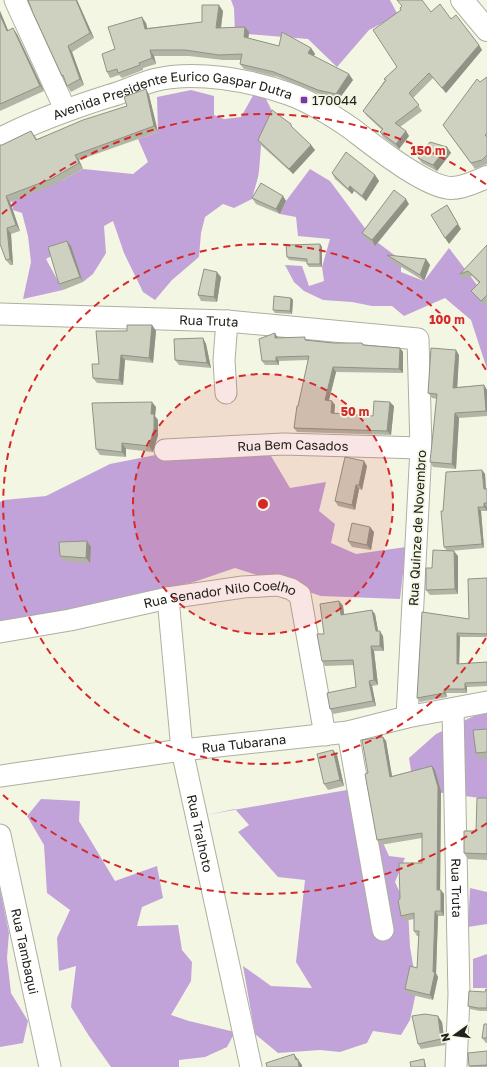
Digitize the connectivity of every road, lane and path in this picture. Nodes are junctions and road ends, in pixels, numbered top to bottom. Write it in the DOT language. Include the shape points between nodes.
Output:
graph roads {
  1 [pos="15,0"];
  2 [pos="462,0"];
  3 [pos="487,30"];
  4 [pos="65,110"];
  5 [pos="0,139"];
  6 [pos="487,177"];
  7 [pos="0,314"];
  8 [pos="227,321"];
  9 [pos="418,339"];
  10 [pos="226,393"];
  11 [pos="420,448"];
  12 [pos="165,450"];
  13 [pos="168,598"];
  14 [pos="0,632"];
  15 [pos="487,702"];
  16 [pos="453,709"];
  17 [pos="407,717"];
  18 [pos="348,732"];
  19 [pos="326,734"];
  20 [pos="182,750"];
  21 [pos="0,776"];
  22 [pos="0,835"];
  23 [pos="383,930"];
  24 [pos="50,1067"];
  25 [pos="251,1067"];
  26 [pos="456,1067"];
  1 -- 4 [label="street"];
  2 -- 3 [label="main road"];
  4 -- 5 [label="main road, Avenida Presidente Eurico Gaspar Dutra"];
  4 -- 6 [label="main road, Avenida Presidente Eurico Gaspar Dutra" via="156,80 182,76 217,77 263,85 322,109 381,152 428,181 452,188"];
  7 -- 8 [label="street, Rua Truta"];
  8 -- 9 [label="street, Rua Truta"];
  8 -- 10 [label="street" via="224,360"];
  9 -- 11 [label="street, Rua Quinze de Novembro"];
  11 -- 12 [label="street, Rua Bem Casados" via="283,444"];
  11 -- 17 [label="street, Rua Quinze de Novembro"];
  13 -- 14 [label="street, Rua Senador Nilo Coelho" via="70,620"];
  13 -- 19 [label="street, Rua Senador Nilo Coelho" via="262,585 278,585 300,595"];
  13 -- 20 [label="street, Rua Tralhoto"];
  15 -- 16 [label="street, Rua Tubarana"];
  16 -- 17 [label="street, Rua Tubarana"];
  16 -- 26 [label="street, Rua Truta" via="459,995"];
  17 -- 18 [label="street, Rua Tubarana"];
  18 -- 19 [label="street, Rua Tubarana"];
  18 -- 23 [label="street"];
  19 -- 20 [label="street, Rua Tubarana"];
  20 -- 21 [label="street, Rua Tubarana"];
  20 -- 25 [label="street, Rua Tralhoto"];
  22 -- 24 [label="street, Rua Tambaqui"];
}
